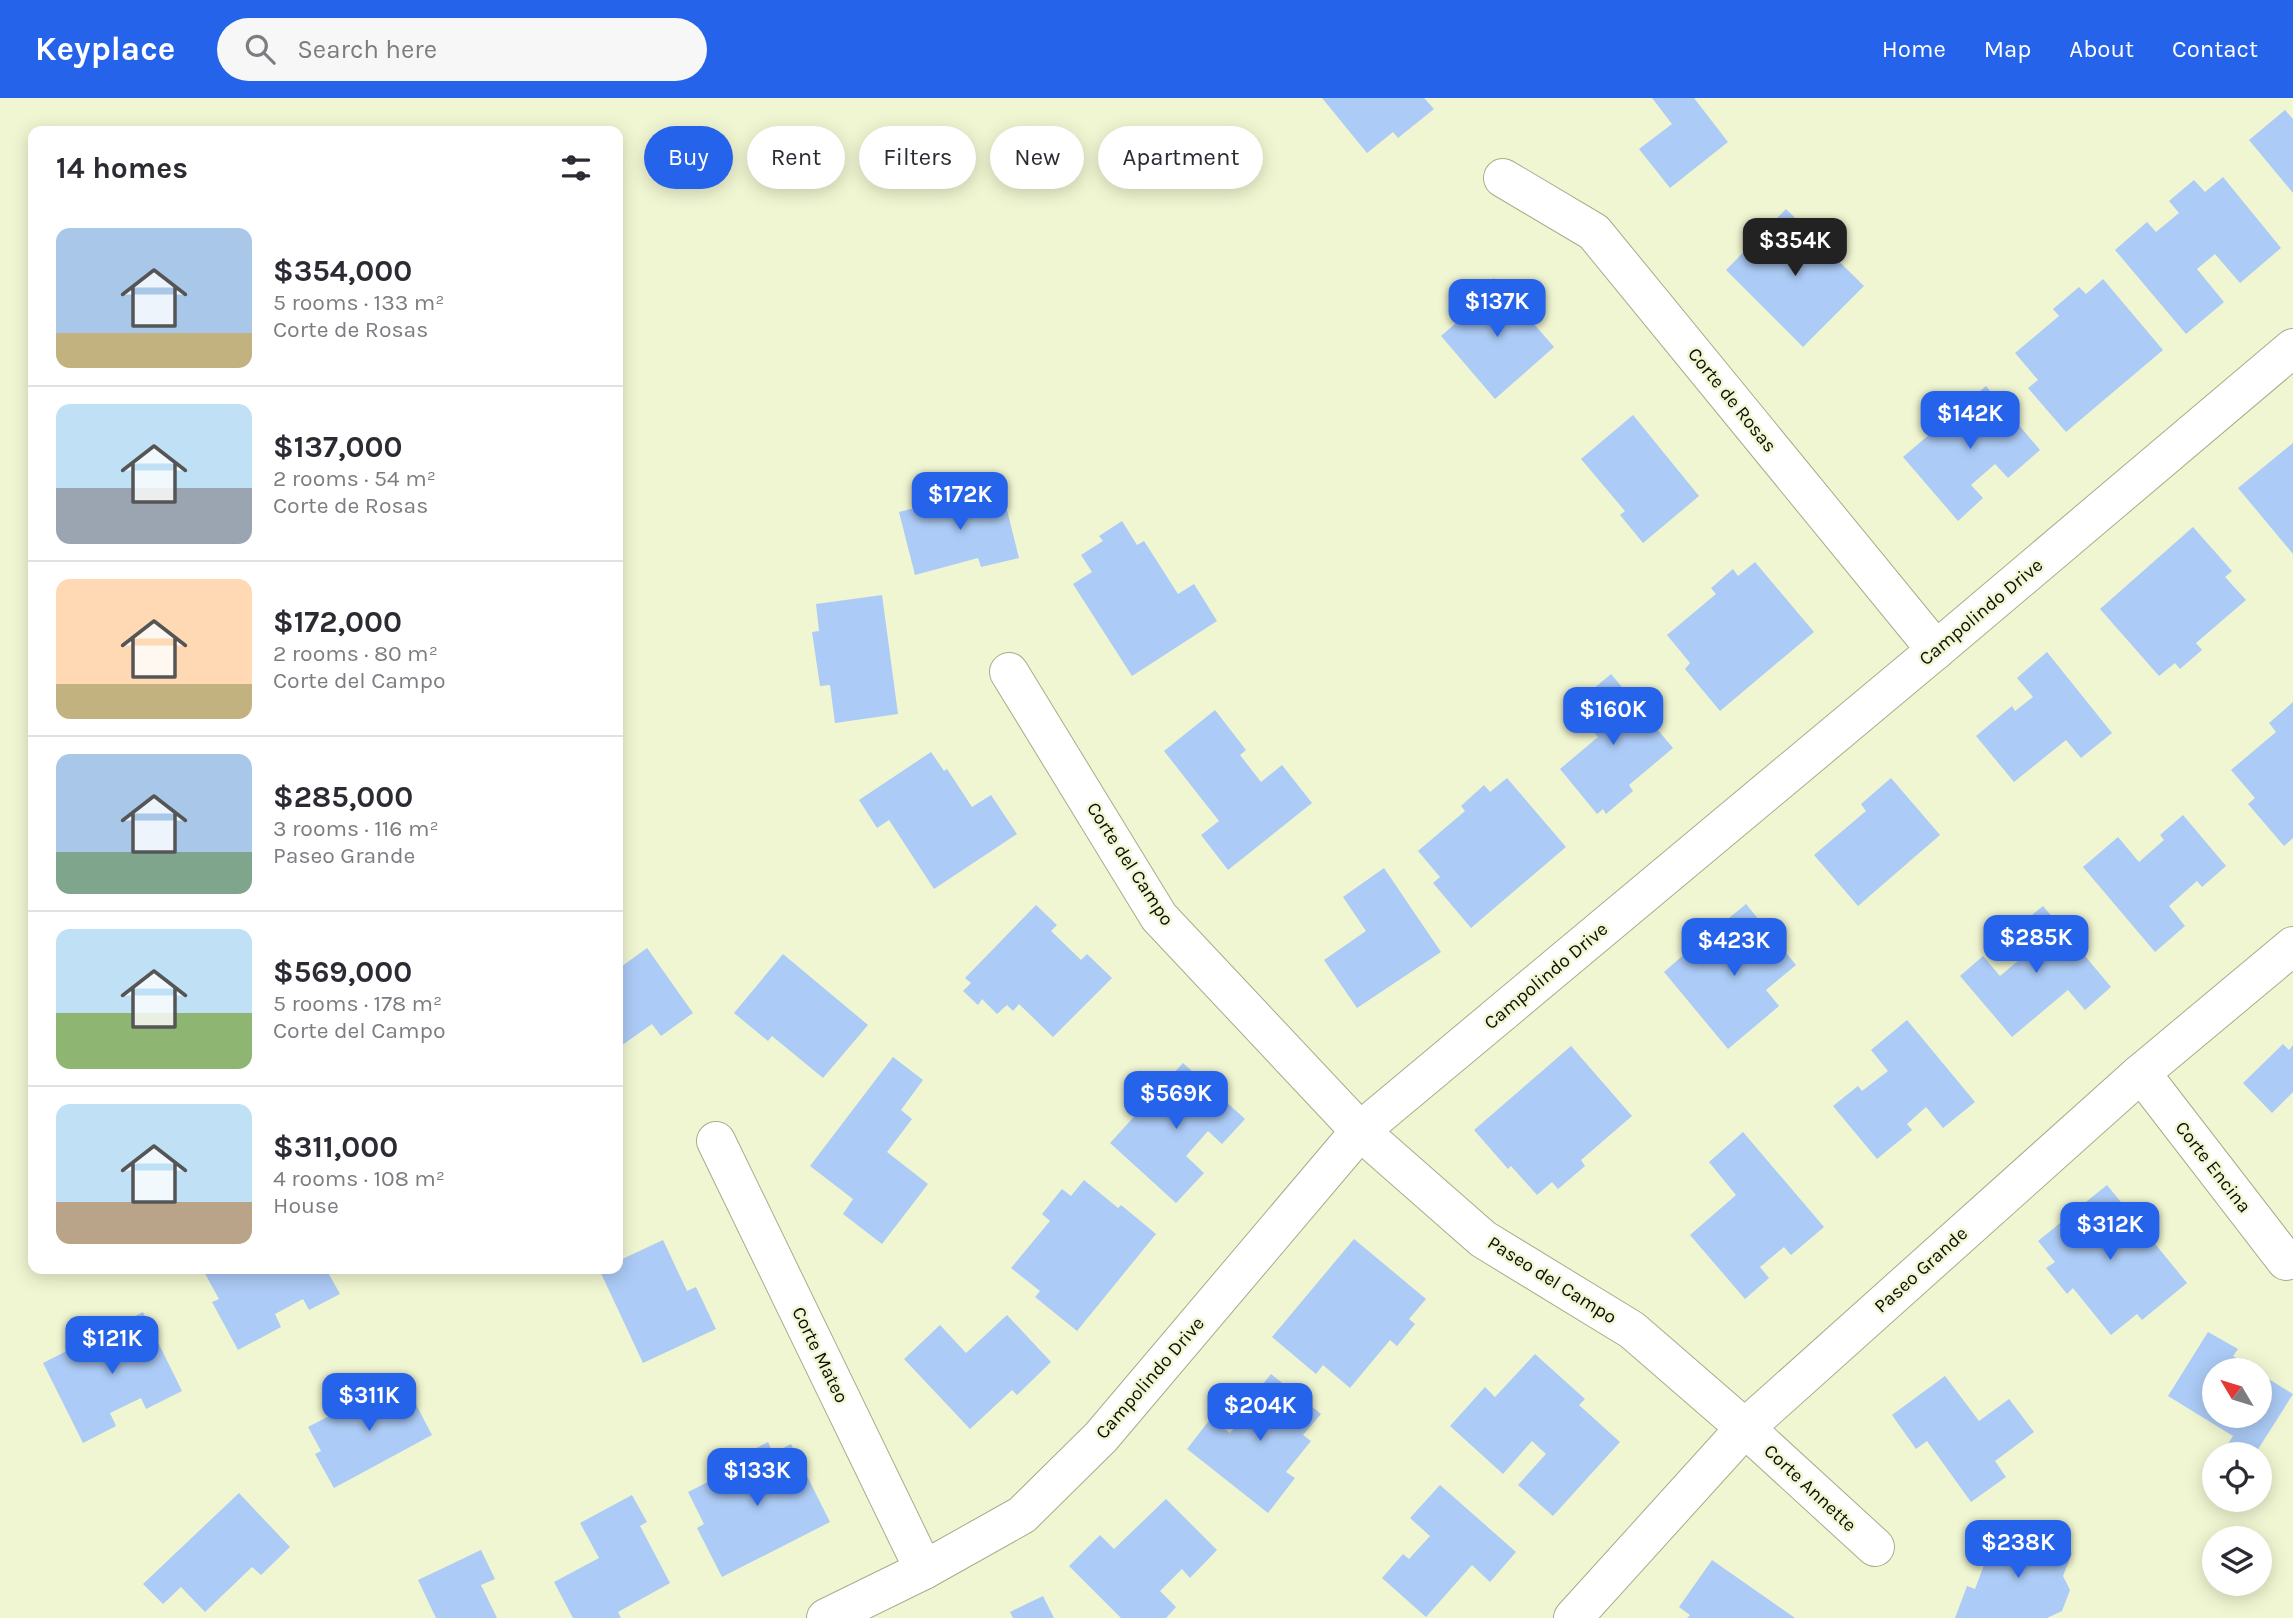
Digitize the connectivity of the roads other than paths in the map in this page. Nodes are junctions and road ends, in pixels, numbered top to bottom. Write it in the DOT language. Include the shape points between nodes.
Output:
graph roads {
  1 [pos="1503,178"];
  2 [pos="2293,348"];
  3 [pos="1936,650"];
  4 [pos="1009,672"];
  5 [pos="2293,946"];
  6 [pos="2140,1073"];
  7 [pos="1360,1131"];
  8 [pos="716,1141"];
  9 [pos="2286,1261"];
  10 [pos="1745,1428"];
  11 [pos="1875,1547"];
  12 [pos="924,1570"];
  13 [pos="826,1618"];
  14 [pos="1573,1618"];
  1 -- 3 [label="street, Corte de Rosas" via="1594,232"];
  2 -- 3 [label="street, Campolindo Drive"];
  3 -- 7 [label="street, Campolindo Drive"];
  4 -- 7 [label="street, Corte del Campo" via="1159,917"];
  5 -- 6 [label="street, Paseo Grande"];
  6 -- 9 [label="street, Corte Encina"];
  6 -- 10 [label="street, Paseo Grande"];
  7 -- 10 [label="street, Paseo del Campo" via="1483,1239 1632,1330"];
  7 -- 12 [label="street, Campolindo Drive" via="1101,1437 1022,1515"];
  8 -- 12 [label="street, Corte Mateo"];
  10 -- 11 [label="street, Corte Annette"];
  10 -- 14 [label="street, Paseo Grande"];
  12 -- 13 [label="street, Campolindo Drive"];
}
